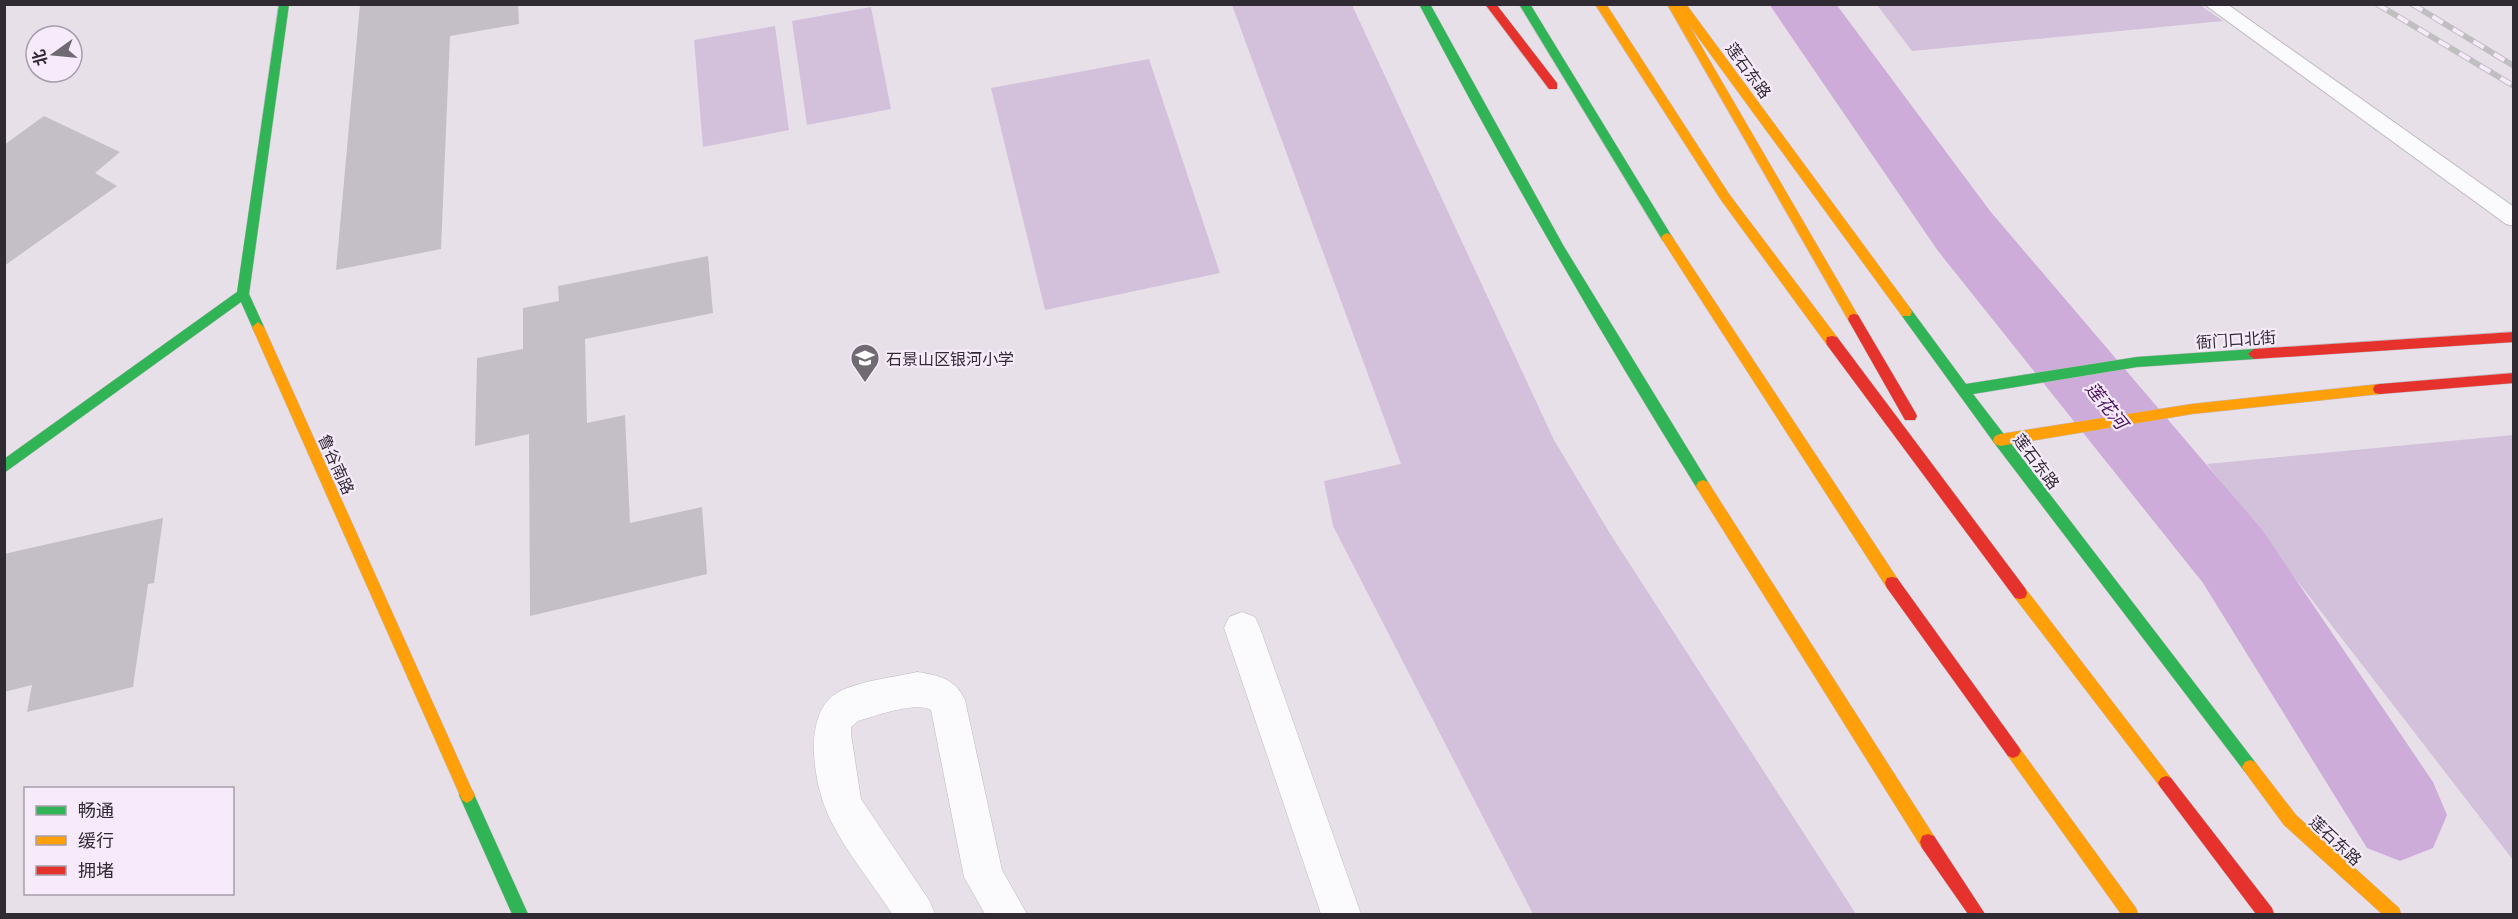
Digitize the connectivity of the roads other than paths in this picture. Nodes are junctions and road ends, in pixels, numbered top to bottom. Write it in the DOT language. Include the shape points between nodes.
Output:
graph roads {
  1 [pos="284,4"];
  2 [pos="1424,4"];
  3 [pos="1490,4"];
  4 [pos="1524,4"];
  5 [pos="1600,4"];
  6 [pos="1672,4"];
  7 [pos="1680,4"];
  8 [pos="2213,4"];
  9 [pos="1561,98"];
  10 [pos="1576,116"];
  11 [pos="2514,218"];
  12 [pos="1654,219"];
  13 [pos="243,294"];
  14 [pos="2514,337"];
  15 [pos="2514,378"];
  16 [pos="1963,390"];
  17 [pos="2000,440"];
  18 [pos="4,467"];
  19 [pos="1987,550"];
  20 [pos="1242,628"];
  21 [pos="520,915"];
  22 [pos="915,915"];
  23 [pos="1007,915"];
  24 [pos="1341,915"];
  25 [pos="1977,915"];
  26 [pos="2130,915"];
  27 [pos="2266,915"];
  28 [pos="2393,915"];
  1 -- 13 [label="main road"];
  2 -- 25 [label="main road" via="1646,397"];
  3 -- 9 [label="main road"];
  4 -- 12 [label="main road"];
  5 -- 19 [label="main road" via="1725,197"];
  6 -- 19 [label="main road"];
  7 -- 16 [label="main road, 莲石东路"];
  8 -- 11 [label="lane"];
  10 -- 12 [label="main road"];
  12 -- 26 [label="main road" via="1891,581"];
  13 -- 18 [label="main road"];
  13 -- 21 [label="main road, 鲁谷南路"];
  14 -- 16 [label="main road, 衙门口北街" via="2137,362"];
  15 -- 17 [label="main road" via="2186,410"];
  16 -- 17 [label="main road, 莲石东路"];
  17 -- 28 [label="main road, 莲石东路" via="2290,820"];
  19 -- 27 [label="main road"];
  20 -- 24 [label="street"];
  22 -- 23 [label="street" via="844,807 832,734 834,719 848,706 917,689 934,691 947,700 984,877"];
}
